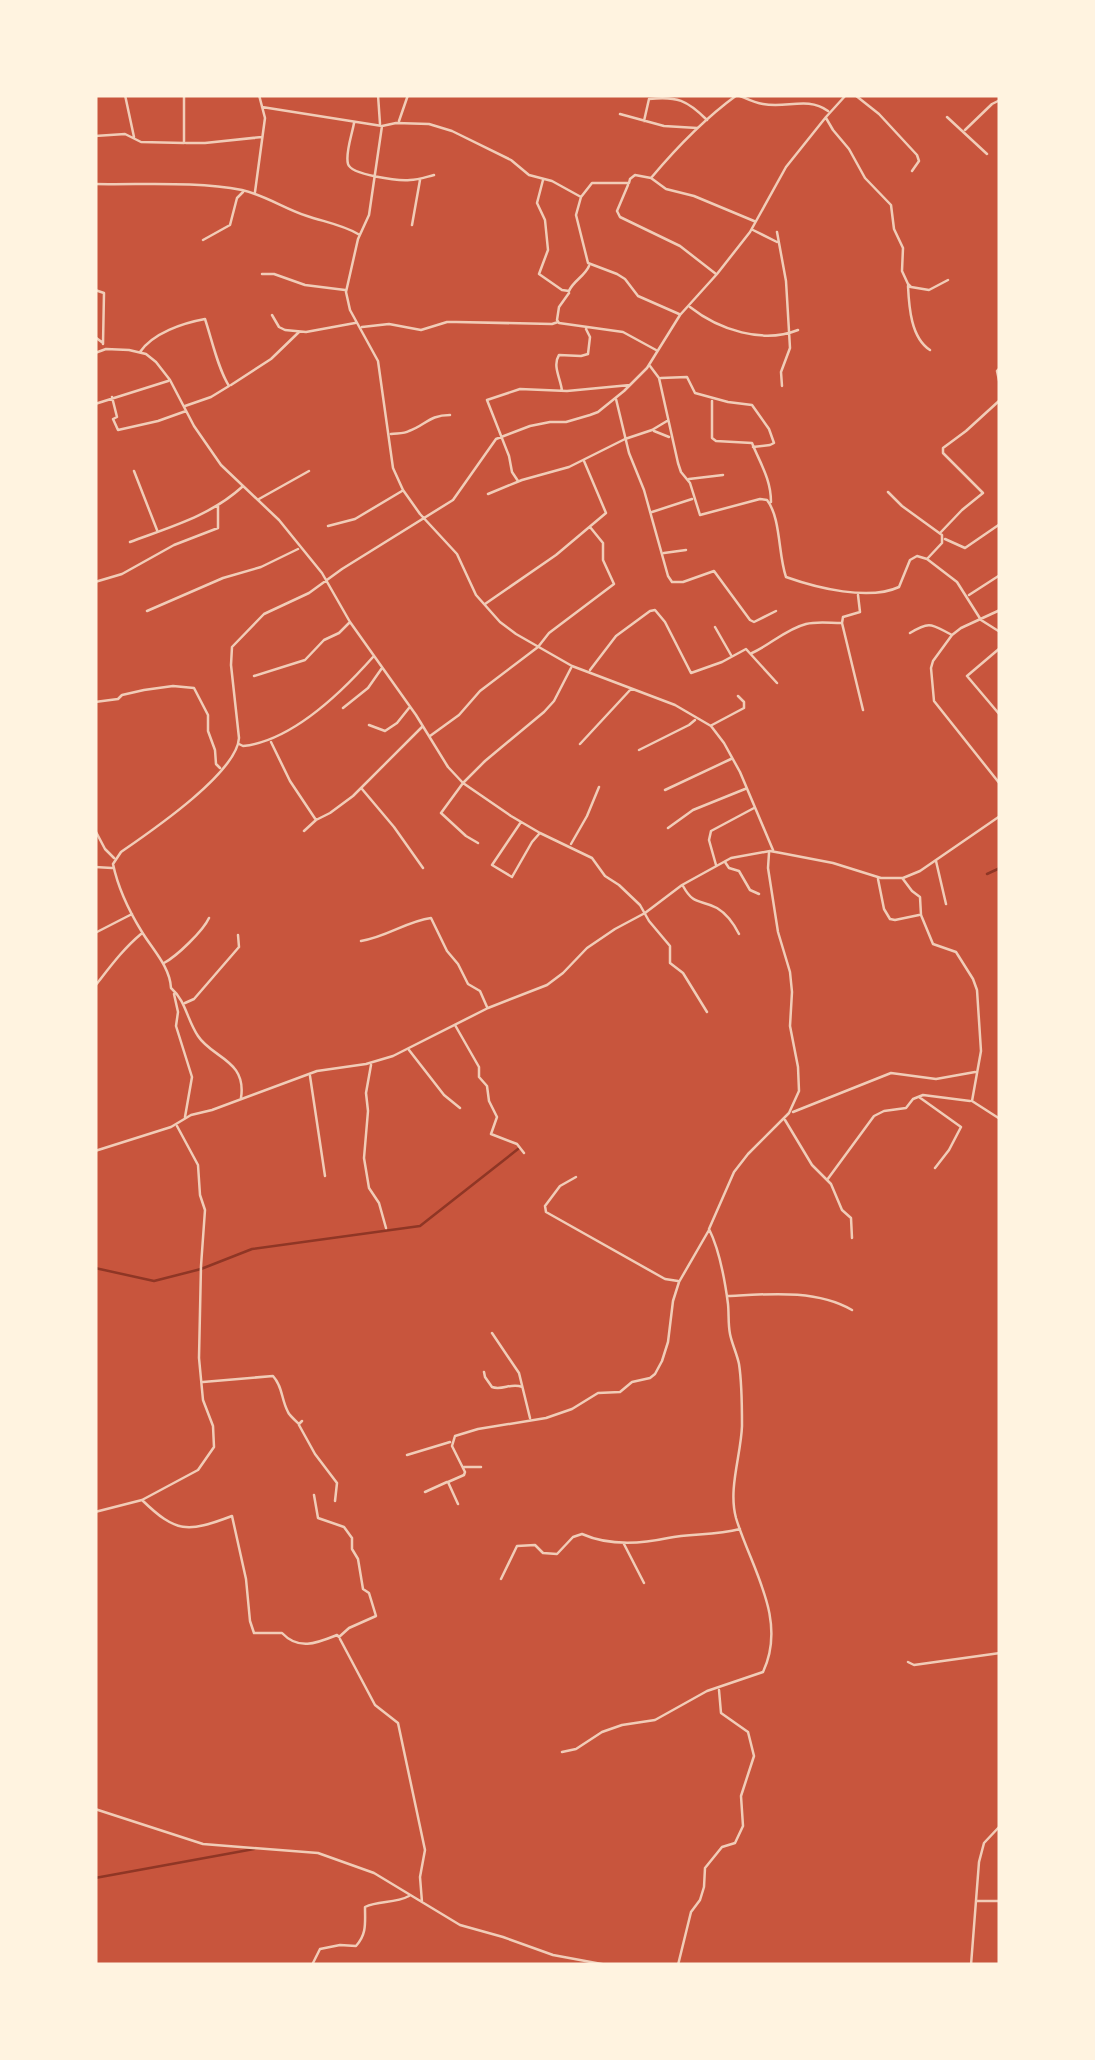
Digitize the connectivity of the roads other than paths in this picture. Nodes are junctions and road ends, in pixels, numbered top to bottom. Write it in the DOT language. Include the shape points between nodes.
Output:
graph roads {
  1 [pos="126,95"];
  2 [pos="184,95"];
  3 [pos="260,95"];
  4 [pos="378,95"];
  5 [pos="408,95"];
  6 [pos="736,95"];
  7 [pos="846,95"];
  8 [pos="856,95"];
  9 [pos="995,95"];
  10 [pos="1000,101"];
  11 [pos="262,107"];
  12 [pos="620,114"];
  13 [pos="828,114"];
  14 [pos="947,117"];
  15 [pos="707,120"];
  16 [pos="354,121"];
  17 [pos="398,122"];
  18 [pos="644,122"];
  19 [pos="381,126"];
  20 [pos="698,128"];
  21 [pos="964,132"];
  22 [pos="95,136"];
  23 [pos="262,137"];
  24 [pos="135,139"];
  25 [pos="184,143"];
  26 [pos="987,154"];
  27 [pos="912,171"];
  28 [pos="434,174"];
  29 [pos="376,176"];
  30 [pos="420,178"];
  31 [pos="543,178"];
  32 [pos="652,178"];
  33 [pos="629,183"];
  34 [pos="95,184"];
  35 [pos="244,191"];
  36 [pos="255,194"];
  37 [pos="580,197"];
  38 [pos="755,222"];
  39 [pos="412,225"];
  40 [pos="752,229"];
  41 [pos="777,232"];
  42 [pos="360,235"];
  43 [pos="202,240"];
  44 [pos="778,242"];
  45 [pos="588,264"];
  46 [pos="262,274"];
  47 [pos="717,274"];
  48 [pos="948,280"];
  49 [pos="908,284"];
  50 [pos="95,290"];
  51 [pos="346,290"];
  52 [pos="569,292"];
  53 [pos="689,306"];
  54 [pos="272,315"];
  55 [pos="680,315"];
  56 [pos="558,322"];
  57 [pos="358,325"];
  58 [pos="586,328"];
  59 [pos="302,330"];
  60 [pos="798,330"];
  61 [pos="789,334"];
  62 [pos="95,337"];
  63 [pos="105,346"];
  64 [pos="930,350"];
  65 [pos="658,351"];
  66 [pos="140,352"];
  67 [pos="95,354"];
  68 [pos="649,365"];
  69 [pos="1000,368"];
  70 [pos="659,378"];
  71 [pos="170,380"];
  72 [pos="630,385"];
  73 [pos="1000,385"];
  74 [pos="230,386"];
  75 [pos="782,386"];
  76 [pos="562,391"];
  77 [pos="112,397"];
  78 [pos="616,398"];
  79 [pos="712,398"];
  80 [pos="1000,400"];
  81 [pos="95,404"];
  82 [pos="184,408"];
  83 [pos="450,415"];
  84 [pos="668,420"];
  85 [pos="652,430"];
  86 [pos="389,434"];
  87 [pos="500,436"];
  88 [pos="672,438"];
  89 [pos="625,439"];
  90 [pos="754,447"];
  91 [pos="584,461"];
  92 [pos="134,470"];
  93 [pos="309,472"];
  94 [pos="723,475"];
  95 [pos="688,480"];
  96 [pos="518,481"];
  97 [pos="243,486"];
  98 [pos="403,490"];
  99 [pos="888,492"];
  100 [pos="488,494"];
  101 [pos="693,499"];
  102 [pos="258,500"];
  103 [pos="771,504"];
  104 [pos="218,505"];
  105 [pos="650,512"];
  106 [pos="426,519"];
  107 [pos="1000,524"];
  108 [pos="328,526"];
  109 [pos="590,528"];
  110 [pos="158,531"];
  111 [pos="940,533"];
  112 [pos="944,538"];
  113 [pos="130,542"];
  114 [pos="300,548"];
  115 [pos="686,550"];
  116 [pos="662,554"];
  117 [pos="927,559"];
  118 [pos="1000,575"];
  119 [pos="327,581"];
  120 [pos="95,582"];
  121 [pos="858,593"];
  122 [pos="968,596"];
  123 [pos="484,604"];
  124 [pos="1000,610"];
  125 [pos="146,611"];
  126 [pos="776,611"];
  127 [pos="980,620"];
  128 [pos="350,622"];
  129 [pos="842,624"];
  130 [pos="715,627"];
  131 [pos="1000,632"];
  132 [pos="910,634"];
  133 [pos="952,635"];
  134 [pos="538,646"];
  135 [pos="1000,648"];
  136 [pos="750,654"];
  137 [pos="374,656"];
  138 [pos="731,656"];
  139 [pos="572,666"];
  140 [pos="382,667"];
  141 [pos="589,672"];
  142 [pos="254,676"];
  143 [pos="777,683"];
  144 [pos="632,688"];
  145 [pos="738,696"];
  146 [pos="95,702"];
  147 [pos="410,707"];
  148 [pos="343,708"];
  149 [pos="863,710"];
  150 [pos="1000,715"];
  151 [pos="697,718"];
  152 [pos="368,725"];
  153 [pos="711,726"];
  154 [pos="422,727"];
  155 [pos="429,736"];
  156 [pos="271,740"];
  157 [pos="239,744"];
  158 [pos="580,744"];
  159 [pos="639,750"];
  160 [pos="732,758"];
  161 [pos="222,768"];
  162 [pos="463,782"];
  163 [pos="1000,784"];
  164 [pos="599,787"];
  165 [pos="361,788"];
  166 [pos="746,788"];
  167 [pos="665,790"];
  168 [pos="755,808"];
  169 [pos="1000,816"];
  170 [pos="316,820"];
  171 [pos="521,822"];
  172 [pos="668,828"];
  173 [pos="95,830"];
  174 [pos="304,831"];
  175 [pos="540,833"];
  176 [pos="478,843"];
  177 [pos="570,846"];
  178 [pos="771,852"];
  179 [pos="114,860"];
  180 [pos="725,860"];
  181 [pos="935,860"];
  182 [pos="716,864"];
  183 [pos="95,867"];
  184 [pos="114,867"];
  185 [pos="424,868"];
  186 [pos="878,878"];
  187 [pos="902,878"];
  188 [pos="682,885"];
  189 [pos="758,894"];
  190 [pos="946,904"];
  191 [pos="645,912"];
  192 [pos="132,914"];
  193 [pos="921,914"];
  194 [pos="210,918"];
  195 [pos="95,933"];
  196 [pos="142,933"];
  197 [pos="739,934"];
  198 [pos="238,935"];
  199 [pos="361,941"];
  200 [pos="162,964"];
  201 [pos="95,986"];
  202 [pos="173,990"];
  203 [pos="184,1004"];
  204 [pos="488,1008"];
  205 [pos="707,1012"];
  206 [pos="454,1024"];
  207 [pos="408,1049"];
  208 [pos="371,1063"];
  209 [pos="976,1071"];
  210 [pos="310,1074"];
  211 [pos="918,1096"];
  212 [pos="240,1099"];
  213 [pos="972,1102"];
  214 [pos="188,1106"];
  215 [pos="460,1108"];
  216 [pos="789,1113"];
  217 [pos="195,1114"];
  218 [pos="184,1118"];
  219 [pos="784,1119"];
  220 [pos="1000,1119"];
  221 [pos="176,1124"];
  222 [pos="95,1151"];
  223 [pos="524,1152"];
  224 [pos="935,1168"];
  225 [pos="325,1176"];
  226 [pos="576,1177"];
  227 [pos="827,1180"];
  228 [pos="386,1228"];
  229 [pos="709,1229"];
  230 [pos="852,1238"];
  231 [pos="679,1282"];
  232 [pos="727,1296"];
  233 [pos="852,1310"];
  234 [pos="492,1333"];
  235 [pos="484,1372"];
  236 [pos="201,1382"];
  237 [pos="524,1392"];
  238 [pos="531,1419"];
  239 [pos="452,1442"];
  240 [pos="407,1455"];
  241 [pos="462,1467"];
  242 [pos="481,1467"];
  243 [pos="448,1482"];
  244 [pos="425,1492"];
  245 [pos="314,1495"];
  246 [pos="142,1500"];
  247 [pos="335,1500"];
  248 [pos="458,1504"];
  249 [pos="95,1512"];
  250 [pos="741,1528"];
  251 [pos="624,1543"];
  252 [pos="500,1579"];
  253 [pos="644,1582"];
  254 [pos="339,1637"];
  255 [pos="1000,1654"];
  256 [pos="908,1662"];
  257 [pos="718,1689"];
  258 [pos="562,1752"];
  259 [pos="95,1809"];
  260 [pos="1000,1826"];
  261 [pos="410,1896"];
  262 [pos="976,1901"];
  263 [pos="1000,1901"];
  264 [pos="422,1902"];
  265 [pos="312,1965"];
  266 [pos="607,1965"];
  267 [pos="678,1965"];
  268 [pos="971,1965"];
  1 -- 24 [label="street"];
  2 -- 25 [label="street"];
  3 -- 11 [label="street"];
  4 -- 19 [label="street"];
  5 -- 17 [label="street"];
  6 -- 13 [label="street" via="765,105 808,102"];
  6 -- 15 [label="street"];
  7 -- 13 [label="street"];
  8 -- 27 [label="street" via="917,155"];
  9 -- 10 [label="street"];
  10 -- 21 [label="street"];
  11 -- 16 [label="street"];
  11 -- 23 [label="street"];
  12 -- 18 [label="street"];
  13 -- 38 [label="street" via="786,167"];
  13 -- 49 [label="street" via="866,178 890,204"];
  14 -- 21 [label="street"];
  15 -- 18 [label="street" via="685,102 660,98 649,99"];
  15 -- 20 [label="street"];
  16 -- 19 [label="street"];
  16 -- 29 [label="street" via="348,166"];
  17 -- 19 [label="street"];
  17 -- 31 [label="street" via="452,130"];
  18 -- 20 [label="street"];
  19 -- 29 [label="street"];
  20 -- 32 [label="street"];
  21 -- 26 [label="street"];
  22 -- 24 [label="street"];
  23 -- 25 [label="street"];
  23 -- 36 [label="street"];
  24 -- 25 [label="street"];
  28 -- 30 [label="street"];
  29 -- 30 [label="street"];
  29 -- 42 [label="street"];
  30 -- 39 [label="street"];
  31 -- 37 [label="street"];
  31 -- 52 [label="street" via="538,204 548,250 540,274"];
  32 -- 33 [label="street" via="634,175"];
  32 -- 38 [label="street"];
  33 -- 37 [label="street" via="592,183"];
  33 -- 47 [label="street" via="620,217 680,246"];
  34 -- 35 [label="street"];
  35 -- 36 [label="street"];
  35 -- 43 [label="street" via="230,225"];
  36 -- 42 [label="street"];
  37 -- 45 [label="street" via="576,215"];
  38 -- 40 [label="street"];
  40 -- 44 [label="street"];
  40 -- 47 [label="street"];
  41 -- 44 [label="street"];
  42 -- 51 [label="street"];
  44 -- 61 [label="street"];
  45 -- 52 [label="street"];
  45 -- 55 [label="street" via="617,274 638,296"];
  46 -- 51 [label="street"];
  47 -- 53 [label="street"];
  48 -- 49 [label="street" via="929,290"];
  49 -- 64 [label="street" via="912,322"];
  50 -- 63 [label="street" via="104,293"];
  51 -- 57 [label="street"];
  52 -- 56 [label="street" via="558,307"];
  53 -- 55 [label="street"];
  53 -- 61 [label="street" via="734,330"];
  54 -- 59 [label="street" via="282,329"];
  55 -- 65 [label="street"];
  56 -- 57 [label="street" via="447,322 421,330"];
  56 -- 58 [label="street"];
  57 -- 59 [label="street"];
  57 -- 86 [label="street" via="378,361"];
  58 -- 65 [label="street" via="623,332"];
  58 -- 76 [label="street" via="588,354 556,359"];
  59 -- 74 [label="street"];
  60 -- 61 [label="street"];
  61 -- 75 [label="street"];
  62 -- 63 [label="street"];
  63 -- 66 [label="street"];
  63 -- 67 [label="street"];
  65 -- 68 [label="street"];
  66 -- 71 [label="street"];
  66 -- 74 [label="street" via="172,328 206,319"];
  68 -- 70 [label="street"];
  68 -- 72 [label="street"];
  69 -- 73 [label="street"];
  70 -- 79 [label="street" via="687,377 692,390"];
  70 -- 84 [label="street"];
  71 -- 77 [label="street"];
  71 -- 82 [label="street"];
  72 -- 76 [label="street"];
  72 -- 78 [label="street"];
  74 -- 82 [label="street"];
  76 -- 87 [label="street" via="520,389 486,400"];
  77 -- 81 [label="street"];
  77 -- 82 [label="street" via="118,430"];
  78 -- 87 [label="street" via="571,422"];
  78 -- 89 [label="street"];
  79 -- 90 [label="street" via="712,438"];
  79 -- 90 [label="street" via="754,407 774,443"];
  80 -- 111 [label="street" via="942,448 984,492"];
  82 -- 97 [label="street"];
  83 -- 86 [label="street"];
  84 -- 85 [label="street"];
  84 -- 88 [label="street"];
  85 -- 88 [label="street"];
  85 -- 89 [label="street"];
  86 -- 98 [label="street"];
  87 -- 96 [label="street"];
  87 -- 106 [label="street" via="454,500"];
  88 -- 95 [label="street"];
  89 -- 91 [label="street"];
  89 -- 105 [label="street"];
  90 -- 103 [label="street"];
  91 -- 96 [label="street"];
  91 -- 109 [label="street" via="606,508"];
  92 -- 110 [label="street"];
  93 -- 102 [label="street"];
  94 -- 95 [label="street"];
  95 -- 101 [label="street"];
  96 -- 100 [label="street"];
  97 -- 102 [label="street"];
  97 -- 104 [label="street"];
  98 -- 106 [label="street"];
  98 -- 108 [label="street" via="355,519"];
  99 -- 111 [label="street"];
  101 -- 103 [label="street" via="700,515 760,500"];
  101 -- 105 [label="street"];
  102 -- 114 [label="street"];
  103 -- 121 [label="street" via="786,577"];
  104 -- 110 [label="street"];
  104 -- 120 [label="street" via="218,528"];
  105 -- 116 [label="street"];
  106 -- 119 [label="street"];
  106 -- 123 [label="street" via="457,554"];
  107 -- 112 [label="street" via="965,548"];
  109 -- 123 [label="street"];
  109 -- 134 [label="street" via="603,543 614,584"];
  110 -- 113 [label="street"];
  111 -- 112 [label="street"];
  112 -- 117 [label="street"];
  114 -- 119 [label="street"];
  114 -- 125 [label="street"];
  115 -- 116 [label="street"];
  116 -- 126 [label="street" via="672,582 714,571 750,620"];
  117 -- 121 [label="street" via="910,560 895,589"];
  117 -- 122 [label="street"];
  118 -- 122 [label="street"];
  119 -- 128 [label="street"];
  119 -- 157 [label="street" via="264,614 232,647"];
  121 -- 129 [label="street" via="860,612"];
  122 -- 127 [label="street"];
  123 -- 134 [label="street"];
  124 -- 127 [label="street"];
  127 -- 131 [label="street"];
  127 -- 133 [label="street"];
  128 -- 137 [label="street"];
  128 -- 142 [label="street" via="306,660"];
  129 -- 136 [label="street" via="806,624"];
  129 -- 149 [label="street"];
  130 -- 138 [label="street"];
  132 -- 133 [label="street" via="930,624"];
  133 -- 163 [label="street" via="931,668 934,701"];
  134 -- 139 [label="street"];
  134 -- 155 [label="street"];
  135 -- 150 [label="street" via="967,676"];
  136 -- 138 [label="street" via="744,649"];
  136 -- 143 [label="street"];
  137 -- 140 [label="street"];
  137 -- 156 [label="street"];
  138 -- 141 [label="street" via="692,673 654,610 616,636"];
  139 -- 141 [label="street"];
  139 -- 162 [label="street" via="544,712"];
  140 -- 147 [label="street"];
  140 -- 148 [label="street"];
  141 -- 144 [label="street"];
  144 -- 151 [label="street"];
  144 -- 158 [label="street"];
  145 -- 153 [label="street" via="744,708"];
  146 -- 161 [label="street" via="144,690 194,688"];
  147 -- 152 [label="street" via="384,730"];
  147 -- 154 [label="street"];
  151 -- 153 [label="street"];
  151 -- 159 [label="street"];
  153 -- 160 [label="street"];
  154 -- 155 [label="street"];
  154 -- 165 [label="street"];
  155 -- 162 [label="street"];
  156 -- 157 [label="street"];
  156 -- 170 [label="street"];
  157 -- 161 [label="street"];
  160 -- 166 [label="street"];
  160 -- 167 [label="street"];
  161 -- 179 [label="street" via="197,796"];
  162 -- 171 [label="street"];
  162 -- 176 [label="street" via="442,814"];
  164 -- 177 [label="street"];
  165 -- 170 [label="street"];
  165 -- 185 [label="street"];
  166 -- 168 [label="street"];
  166 -- 172 [label="street"];
  168 -- 178 [label="street"];
  168 -- 182 [label="street" via="712,831"];
  169 -- 181 [label="street"];
  170 -- 174 [label="street"];
  171 -- 175 [label="street"];
  171 -- 175 [label="street" via="492,865 512,877"];
  173 -- 179 [label="street"];
  175 -- 177 [label="street"];
  177 -- 191 [label="street" via="592,858"];
  178 -- 180 [label="street"];
  178 -- 186 [label="street"];
  178 -- 216 [label="street" via="798,1067 799,1091"];
  179 -- 184 [label="street"];
  180 -- 182 [label="street"];
  180 -- 189 [label="street"];
  181 -- 187 [label="street"];
  181 -- 190 [label="street"];
  182 -- 188 [label="street"];
  183 -- 184 [label="street"];
  184 -- 192 [label="street"];
  186 -- 187 [label="street"];
  186 -- 193 [label="street" via="890,919"];
  187 -- 193 [label="street" via="920,898"];
  188 -- 191 [label="street"];
  188 -- 197 [label="street" via="693,901 720,910"];
  191 -- 204 [label="street" via="587,948 547,985"];
  191 -- 205 [label="street" via="670,946 670,962"];
  192 -- 195 [label="street"];
  192 -- 196 [label="street"];
  193 -- 209 [label="street" via="933,944 956,952 973,979 981,1044"];
  194 -- 200 [label="street"];
  196 -- 200 [label="street"];
  196 -- 201 [label="street"];
  198 -- 203 [label="street" via="239,947"];
  199 -- 204 [label="street" via="431,918"];
  200 -- 202 [label="street"];
  202 -- 203 [label="street"];
  202 -- 214 [label="street" via="192,1077"];
  203 -- 212 [label="street" via="200,1040 235,1068"];
  204 -- 206 [label="street"];
  206 -- 207 [label="street"];
  206 -- 223 [label="street" via="487,1086 497,1116 491,1134"];
  207 -- 208 [label="street"];
  207 -- 215 [label="street"];
  208 -- 210 [label="street"];
  208 -- 228 [label="street" via="364,1158"];
  209 -- 213 [label="street"];
  209 -- 216 [label="street" via="936,1078 891,1072"];
  210 -- 212 [label="street"];
  210 -- 225 [label="street"];
  211 -- 213 [label="street"];
  211 -- 224 [label="street" via="961,1127"];
  211 -- 227 [label="street" via="906,1108 874,1116"];
  212 -- 217 [label="street"];
  213 -- 220 [label="street"];
  214 -- 217 [label="street"];
  214 -- 218 [label="street"];
  216 -- 219 [label="street"];
  217 -- 218 [label="street"];
  218 -- 221 [label="street"];
  219 -- 227 [label="street"];
  219 -- 229 [label="street" via="734,1172"];
  221 -- 222 [label="street"];
  221 -- 236 [label="street" via="198,1165 205,1210"];
  226 -- 231 [label="street" via="560,1186 546,1212"];
  227 -- 230 [label="street" via="851,1218"];
  229 -- 231 [label="street"];
  229 -- 232 [label="street"];
  231 -- 238 [label="street" via="655,1374"];
  232 -- 233 [label="street" via="816,1297"];
  232 -- 250 [label="street" via="739,1366 742,1430 734,1491"];
  234 -- 237 [label="street"];
  235 -- 237 [label="street" via="492,1387 519,1385"];
  236 -- 246 [label="street" via="214,1448 198,1470"];
  236 -- 247 [label="street" via="277,1378 288,1414 337,1484"];
  237 -- 238 [label="street"];
  238 -- 239 [label="street" via="460,1433"];
  239 -- 240 [label="street"];
  239 -- 241 [label="street"];
  241 -- 242 [label="street"];
  241 -- 243 [label="street" via="464,1475"];
  243 -- 244 [label="street"];
  243 -- 248 [label="street"];
  245 -- 254 [label="street" via="318,1518 344,1527 352,1538 375,1610 376,1616"];
  246 -- 249 [label="street"];
  246 -- 254 [label="street" via="171,1525 201,1527 232,1516 254,1633 282,1634 305,1645"];
  250 -- 251 [label="street"];
  250 -- 257 [label="street" via="766,1600 772,1644 763,1672"];
  251 -- 252 [label="street" via="582,1534 557,1554 517,1546"];
  251 -- 253 [label="street"];
  254 -- 264 [label="street" via="375,1705 398,1724 424,1850"];
  255 -- 256 [label="street"];
  257 -- 258 [label="street" via="655,1720 622,1725"];
  257 -- 267 [label="street" via="721,1713 748,1732 754,1756 741,1796 740,1835 705,1868"];
  259 -- 261 [label="street" via="203,1844 318,1853 361,1867"];
  260 -- 262 [label="street" via="984,1843"];
  261 -- 264 [label="street"];
  261 -- 265 [label="street" via="365,1907 367,1926 356,1946 320,1949"];
  262 -- 263 [label="street"];
  262 -- 268 [label="street"];
  264 -- 266 [label="street" via="473,1930"];
}
